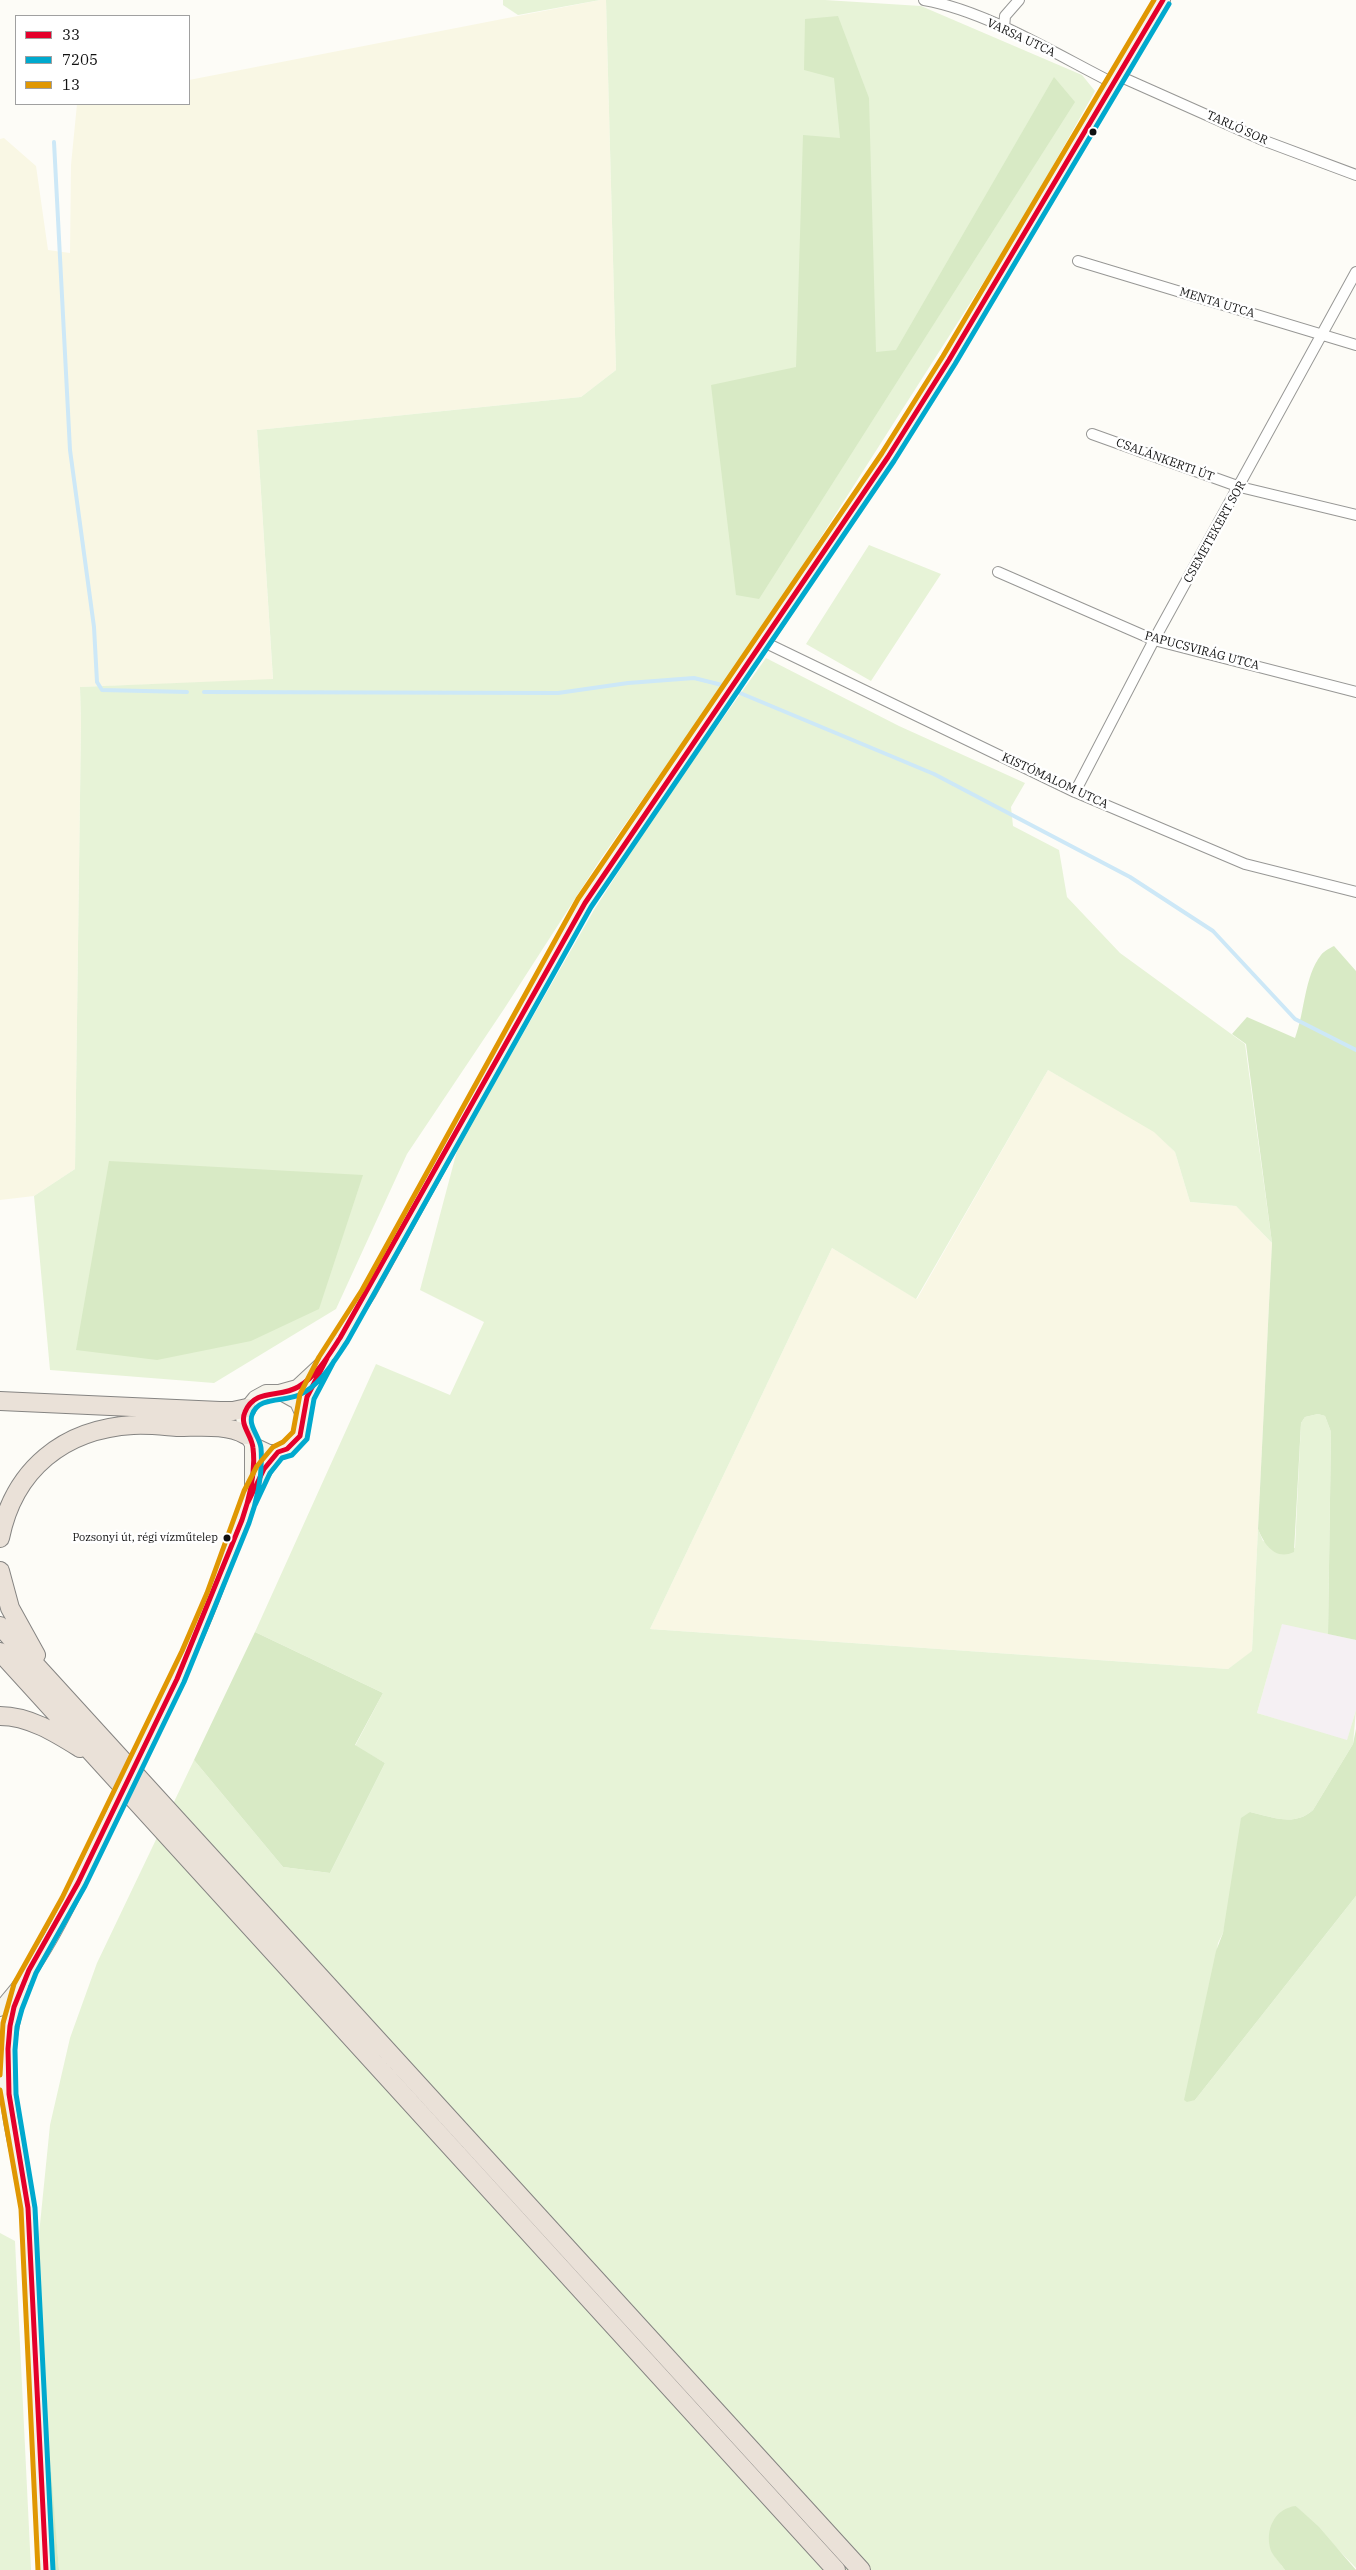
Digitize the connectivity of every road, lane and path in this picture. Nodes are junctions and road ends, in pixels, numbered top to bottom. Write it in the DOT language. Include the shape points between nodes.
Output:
graph roads {
  1 [pos="924,0"];
  2 [pos="1019,0"];
  3 [pos="1163,0"];
  4 [pos="1004,28"];
  5 [pos="1117,80"];
  6 [pos="1356,175"];
  7 [pos="1078,261"];
  8 [pos="1356,272"];
  9 [pos="1322,335"];
  10 [pos="1356,345"];
  11 [pos="1092,434"];
  12 [pos="1240,487"];
  13 [pos="1356,515"];
  14 [pos="998,572"];
  15 [pos="1154,640"];
  16 [pos="764,642"];
  17 [pos="1356,692"];
  18 [pos="1074,792"];
  19 [pos="1356,892"];
  20 [pos="326,1360"];
  21 [pos="279,1392"];
  22 [pos="0,1401"];
  23 [pos="247,1408"];
  24 [pos="303,1415"];
  25 [pos="249,1440"];
  26 [pos="278,1452"];
  27 [pos="251,1494"];
  28 [pos="0,1538"];
  29 [pos="0,1571"];
  30 [pos="0,1626"];
  31 [pos="0,1652"];
  32 [pos="49,1679"];
  33 [pos="0,1716"];
  34 [pos="100,1760"];
  35 [pos="21,1987"];
  36 [pos="0,2009"];
  37 [pos="0,2030"];
  38 [pos="8,2045"];
  39 [pos="3,2068"];
  40 [pos="0,2105"];
  41 [pos="12,2124"];
  42 [pos="46,2570"];
  43 [pos="836,2570"];
  44 [pos="861,2570"];
  1 -- 4 [label="street, VARSA UTCA" via="942,3"];
  2 -- 4 [label="street" via="1005,16"];
  3 -- 5 [label="main road"];
  4 -- 5 [label="street, VARSA UTCA"];
  5 -- 6 [label="street, TARLÓ SOR"];
  5 -- 16 [label="main road" via="944,368"];
  7 -- 9 [label="street, MENTA UTCA"];
  8 -- 9 [label="street, CSEMETEKERT SOR"];
  9 -- 10 [label="street, MENTA UTCA"];
  9 -- 12 [label="street, CSEMETEKERT SOR"];
  11 -- 12 [label="street, CSALÁNKERTI ÚT"];
  12 -- 13 [label="street, CSALÁNKERTI ÚT"];
  12 -- 15 [label="street, CSEMETEKERT SOR"];
  14 -- 15 [label="street, PAPUCSVIRÁG UTCA"];
  15 -- 17 [label="street, PAPUCSVIRÁG UTCA"];
  15 -- 18 [label="street, CSEMETEKERT SOR"];
  16 -- 18 [label="street, KISTÓMALOM UTCA"];
  16 -- 20 [label="main road" via="585,903 368,1294"];
  18 -- 19 [label="street, KISTÓMALOM UTCA" via="1246,864"];
  20 -- 21 [label="main road" via="297,1388"];
  20 -- 24 [label="main road" via="307,1397"];
  21 -- 23 [label="main road" via="266,1392"];
  21 -- 24 [label="main road" via="296,1402"];
  22 -- 23 [label="highway" via="220,1411"];
  23 -- 25 [label="main road" via="243,1417"];
  24 -- 26 [label="main road" via="300,1436 287,1449"];
  25 -- 26 [label="main road" via="269,1452"];
  25 -- 27 [label="main road" via="254,1468"];
  25 -- 28 [label="highway" via="237,1430 220,1428 134,1425 88,1433 66,1442 34,1467 15,1493 4,1518"];
  26 -- 27 [label="main road" via="264,1469"];
  27 -- 35 [label="main road, bridge" via="210,1604 151,1734 69,1901"];
  29 -- 32 [label="highway" via="10,1608"];
  30 -- 32 [label="highway"];
  31 -- 34 [label="highway"];
  32 -- 44 [label="highway"];
  33 -- 34 [label="highway" via="31,1722"];
  34 -- 43 [label="highway"];
  35 -- 36 [label="main road"];
  35 -- 38 [label="main road" via="10,2024"];
  37 -- 38 [label="main road"];
  38 -- 39 [label="main road"];
  39 -- 41 [label="main road"];
  40 -- 41 [label="main road"];
  41 -- 42 [label="main road" via="28,2208"];
}
